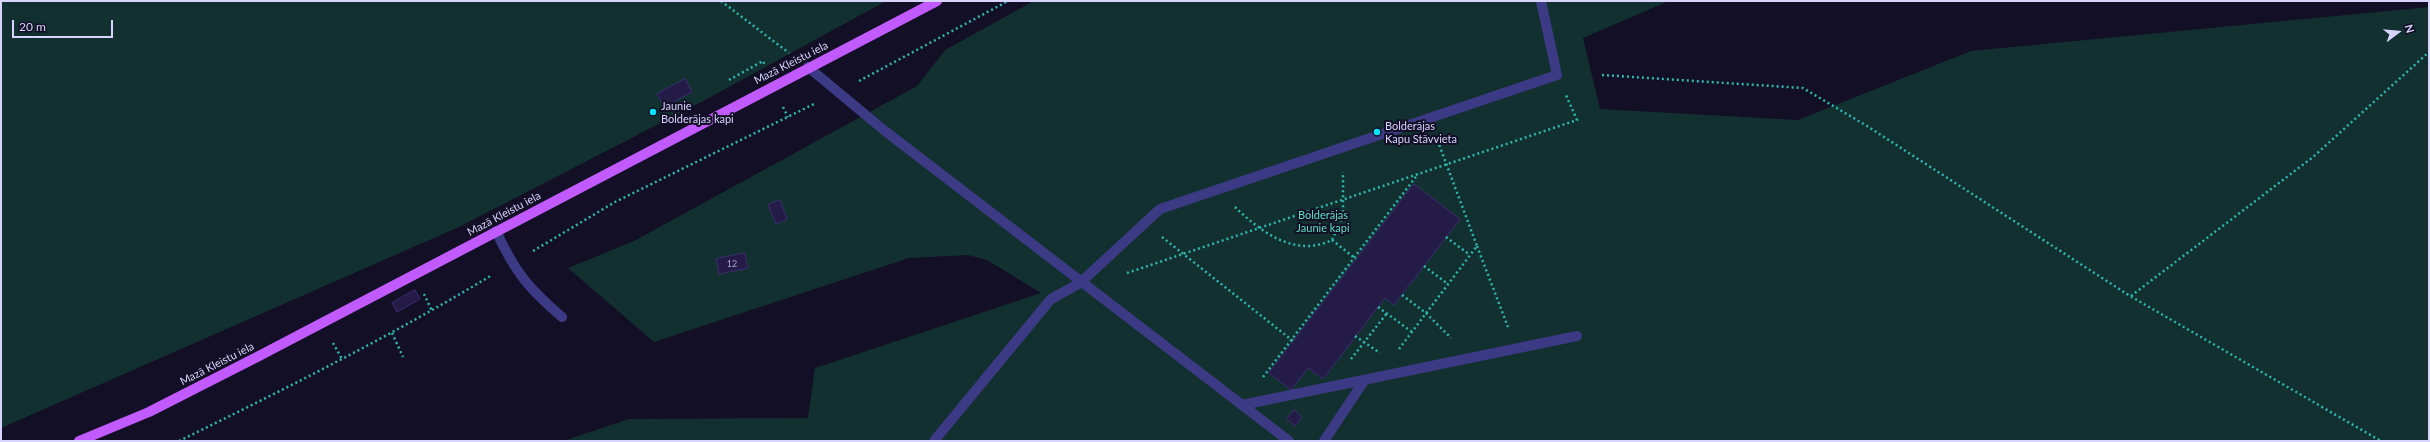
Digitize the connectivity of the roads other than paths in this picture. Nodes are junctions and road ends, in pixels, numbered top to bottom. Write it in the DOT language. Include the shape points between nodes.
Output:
graph roads {
  1 [pos="937,1"];
  2 [pos="1541,1"];
  3 [pos="808,67"];
  4 [pos="496,232"];
  5 [pos="1080,283"];
  6 [pos="562,317"];
  7 [pos="1577,336"];
  8 [pos="1364,381"];
  9 [pos="1242,405"];
  10 [pos="79,441"];
  11 [pos="934,441"];
  12 [pos="1289,441"];
  13 [pos="1324,441"];
  1 -- 3 [label="main road, Mazā Kleistu iela"];
  2 -- 5 [label="lane" via="1558,75 1160,208"];
  3 -- 4 [label="main road, Mazā Kleistu iela"];
  3 -- 5 [label="lane"];
  4 -- 6 [label="lane" via="511,263 532,292"];
  4 -- 10 [label="main road, Mazā Kleistu iela" via="149,412"];
  5 -- 9 [label="lane"];
  5 -- 11 [label="lane" via="1051,300"];
  7 -- 8 [label="lane"];
  8 -- 9 [label="lane"];
  8 -- 13 [label="lane"];
  9 -- 12 [label="lane"];
}
